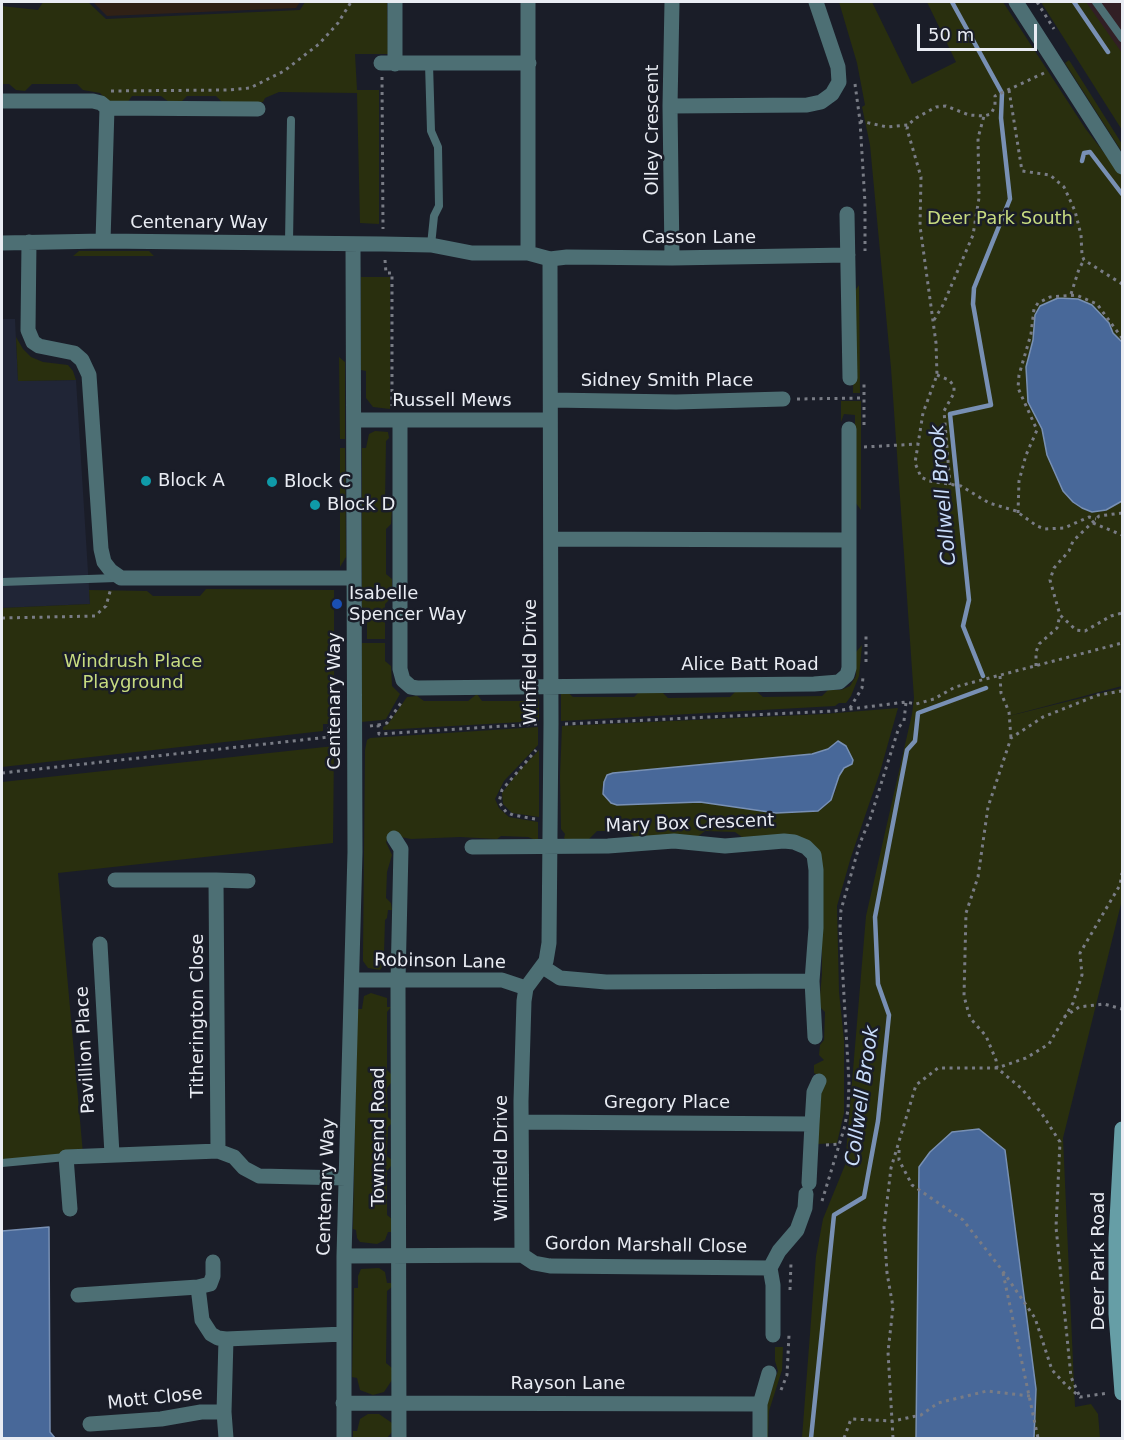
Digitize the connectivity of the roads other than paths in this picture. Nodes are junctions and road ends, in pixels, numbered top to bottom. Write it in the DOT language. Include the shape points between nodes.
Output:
graph roads {
  1 [pos="395,2"];
  2 [pos="528,2"];
  3 [pos="672,2"];
  4 [pos="816,2"];
  5 [pos="1016,2"];
  6 [pos="1096,2"];
  7 [pos="1122,38"];
  8 [pos="529,63"];
  9 [pos="429,64"];
  10 [pos="2,101"];
  11 [pos="104,105"];
  12 [pos="670,106"];
  13 [pos="258,109"];
  14 [pos="291,120"];
  15 [pos="1122,167"];
  16 [pos="847,214"];
  17 [pos="29,242"];
  18 [pos="103,242"];
  19 [pos="2,243"];
  20 [pos="289,243"];
  21 [pos="353,244"];
  22 [pos="431,245"];
  23 [pos="528,253"];
  24 [pos="848,255"];
  25 [pos="672,258"];
  26 [pos="550,259"];
  27 [pos="850,378"];
  28 [pos="783,399"];
  29 [pos="551,400"];
  30 [pos="354,420"];
  31 [pos="400,420"];
  32 [pos="550,420"];
  33 [pos="849,429"];
  34 [pos="550,539"];
  35 [pos="848,540"];
  36 [pos="115,578"];
  37 [pos="353,578"];
  38 [pos="2,582"];
  39 [pos="550,686"];
  40 [pos="394,838"];
  41 [pos="472,846"];
  42 [pos="550,847"];
  43 [pos="115,880"];
  44 [pos="216,880"];
  45 [pos="248,881"];
  46 [pos="100,944"];
  47 [pos="543,967"];
  48 [pos="352,980"];
  49 [pos="398,981"];
  50 [pos="812,981"];
  51 [pos="526,988"];
  52 [pos="814,1037"];
  53 [pos="819,1081"];
  54 [pos="523,1122"];
  55 [pos="812,1124"];
  56 [pos="1122,1129"];
  57 [pos="218,1151"];
  58 [pos="112,1154"];
  59 [pos="66,1157"];
  60 [pos="2,1163"];
  61 [pos="346,1178"];
  62 [pos="70,1209"];
  63 [pos="522,1255"];
  64 [pos="344,1256"];
  65 [pos="398,1256"];
  66 [pos="213,1262"];
  67 [pos="770,1268"];
  68 [pos="198,1287"];
  69 [pos="78,1295"];
  70 [pos="344,1334"];
  71 [pos="773,1335"];
  72 [pos="226,1339"];
  73 [pos="769,1373"];
  74 [pos="1122,1392"];
  75 [pos="343,1403"];
  76 [pos="398,1403"];
  77 [pos="760,1404"];
  78 [pos="224,1412"];
  79 [pos="90,1424"];
  80 [pos="226,1438"];
  81 [pos="344,1438"];
  82 [pos="399,1438"];
  83 [pos="760,1438"];
  1 -- 9 [label="street" via="388,64"];
  2 -- 8 [label="street"];
  3 -- 12 [label="street, Olley Crescent"];
  4 -- 12 [label="street" via="838,67 839,82 827,98 807,105"];
  5 -- 15 [label="street"];
  6 -- 7 [label="lane"];
  8 -- 9 [label="street"];
  8 -- 23 [label="street"];
  9 -- 22 [label="lane" via="430,131 438,147 438,206"];
  10 -- 11 [label="street" via="93,100"];
  11 -- 13 [label="street"];
  11 -- 18 [label="street"];
  12 -- 25 [label="street, Olley Crescent"];
  14 -- 20 [label="lane"];
  16 -- 24 [label="street"];
  17 -- 18 [label="street, Centenary Way"];
  17 -- 19 [label="street, Centenary Way"];
  17 -- 36 [label="street" via="28,330 33,342 74,352 89,375 101,549"];
  18 -- 20 [label="street, Centenary Way"];
  20 -- 21 [label="street, Centenary Way"];
  21 -- 22 [label="street"];
  21 -- 30 [label="street, Centenary Way"];
  22 -- 23 [label="street" via="472,253"];
  23 -- 26 [label="street"];
  24 -- 25 [label="street, Casson Lane"];
  24 -- 27 [label="street"];
  25 -- 26 [label="street, Casson Lane"];
  26 -- 29 [label="street, Winfield Drive"];
  28 -- 29 [label="street, Sidney Smith Place"];
  29 -- 32 [label="street, Winfield Drive"];
  30 -- 31 [label="street, Russell Mews"];
  30 -- 37 [label="street, Centenary Way"];
  31 -- 32 [label="street, Russell Mews"];
  31 -- 39 [label="street" via="403,680 411,687"];
  32 -- 34 [label="street, Winfield Drive"];
  33 -- 35 [label="street, Alice Batt Road"];
  34 -- 35 [label="street"];
  34 -- 39 [label="street, Winfield Drive"];
  35 -- 39 [label="street, Alice Batt Road" via="849,668 839,682"];
  36 -- 37 [label="street"];
  36 -- 38 [label="lane"];
  37 -- 48 [label="street, Centenary Way"];
  39 -- 42 [label="street, Winfield Drive"];
  40 -- 49 [label="street, Townsend Road" via="401,849"];
  41 -- 42 [label="street, Mary Box Crescent"];
  42 -- 47 [label="street, Winfield Drive" via="549,942"];
  42 -- 50 [label="street, Mary Box Crescent" via="633,846 674,841 725,846 771,841 801,844 815,860"];
  43 -- 44 [label="street"];
  44 -- 45 [label="street"];
  44 -- 57 [label="street, Titherington Close"];
  46 -- 58 [label="street, Pavillion Place"];
  47 -- 50 [label="street" via="560,978 606,982"];
  47 -- 51 [label="street, Winfield Drive"];
  48 -- 49 [label="street, Robinson Lane"];
  48 -- 61 [label="street, Centenary Way"];
  49 -- 51 [label="street, Robinson Lane" via="502,980"];
  49 -- 65 [label="street, Townsend Road"];
  50 -- 52 [label="street, Mary Box Crescent"];
  51 -- 54 [label="street, Winfield Drive"];
  53 -- 55 [label="street" via="814,1092"];
  54 -- 55 [label="street, Gregory Place"];
  54 -- 63 [label="street, Winfield Drive"];
  55 -- 67 [label="street, Gordon Marshall Close" via="805,1209 797,1230"];
  56 -- 74 [label="street, Deer Park Road" via="1116,1238"];
  57 -- 58 [label="street"];
  57 -- 61 [label="street" via="234,1157 259,1176"];
  58 -- 59 [label="street"];
  59 -- 60 [label="lane"];
  59 -- 62 [label="street"];
  61 -- 64 [label="street, Centenary Way"];
  63 -- 65 [label="street, Gordon Marshall Close"];
  63 -- 67 [label="street, Gordon Marshall Close" via="534,1263 550,1266"];
  64 -- 65 [label="street, Gordon Marshall Close"];
  64 -- 70 [label="street, Centenary Way"];
  65 -- 76 [label="street, Townsend Road"];
  66 -- 68 [label="street" via="210,1284"];
  67 -- 71 [label="street, Gordon Marshall Close"];
  68 -- 69 [label="street"];
  68 -- 72 [label="street" via="206,1329 211,1335"];
  70 -- 72 [label="street"];
  70 -- 75 [label="street, Centenary Way"];
  72 -- 78 [label="street, Mott Close"];
  73 -- 77 [label="street"];
  75 -- 76 [label="street, Rayson Lane"];
  75 -- 81 [label="street, Centenary Way"];
  76 -- 77 [label="street, Rayson Lane"];
  76 -- 82 [label="street, Townsend Road"];
  77 -- 83 [label="street"];
  78 -- 79 [label="street, Mott Close"];
  78 -- 80 [label="street, Mott Close"];
}
